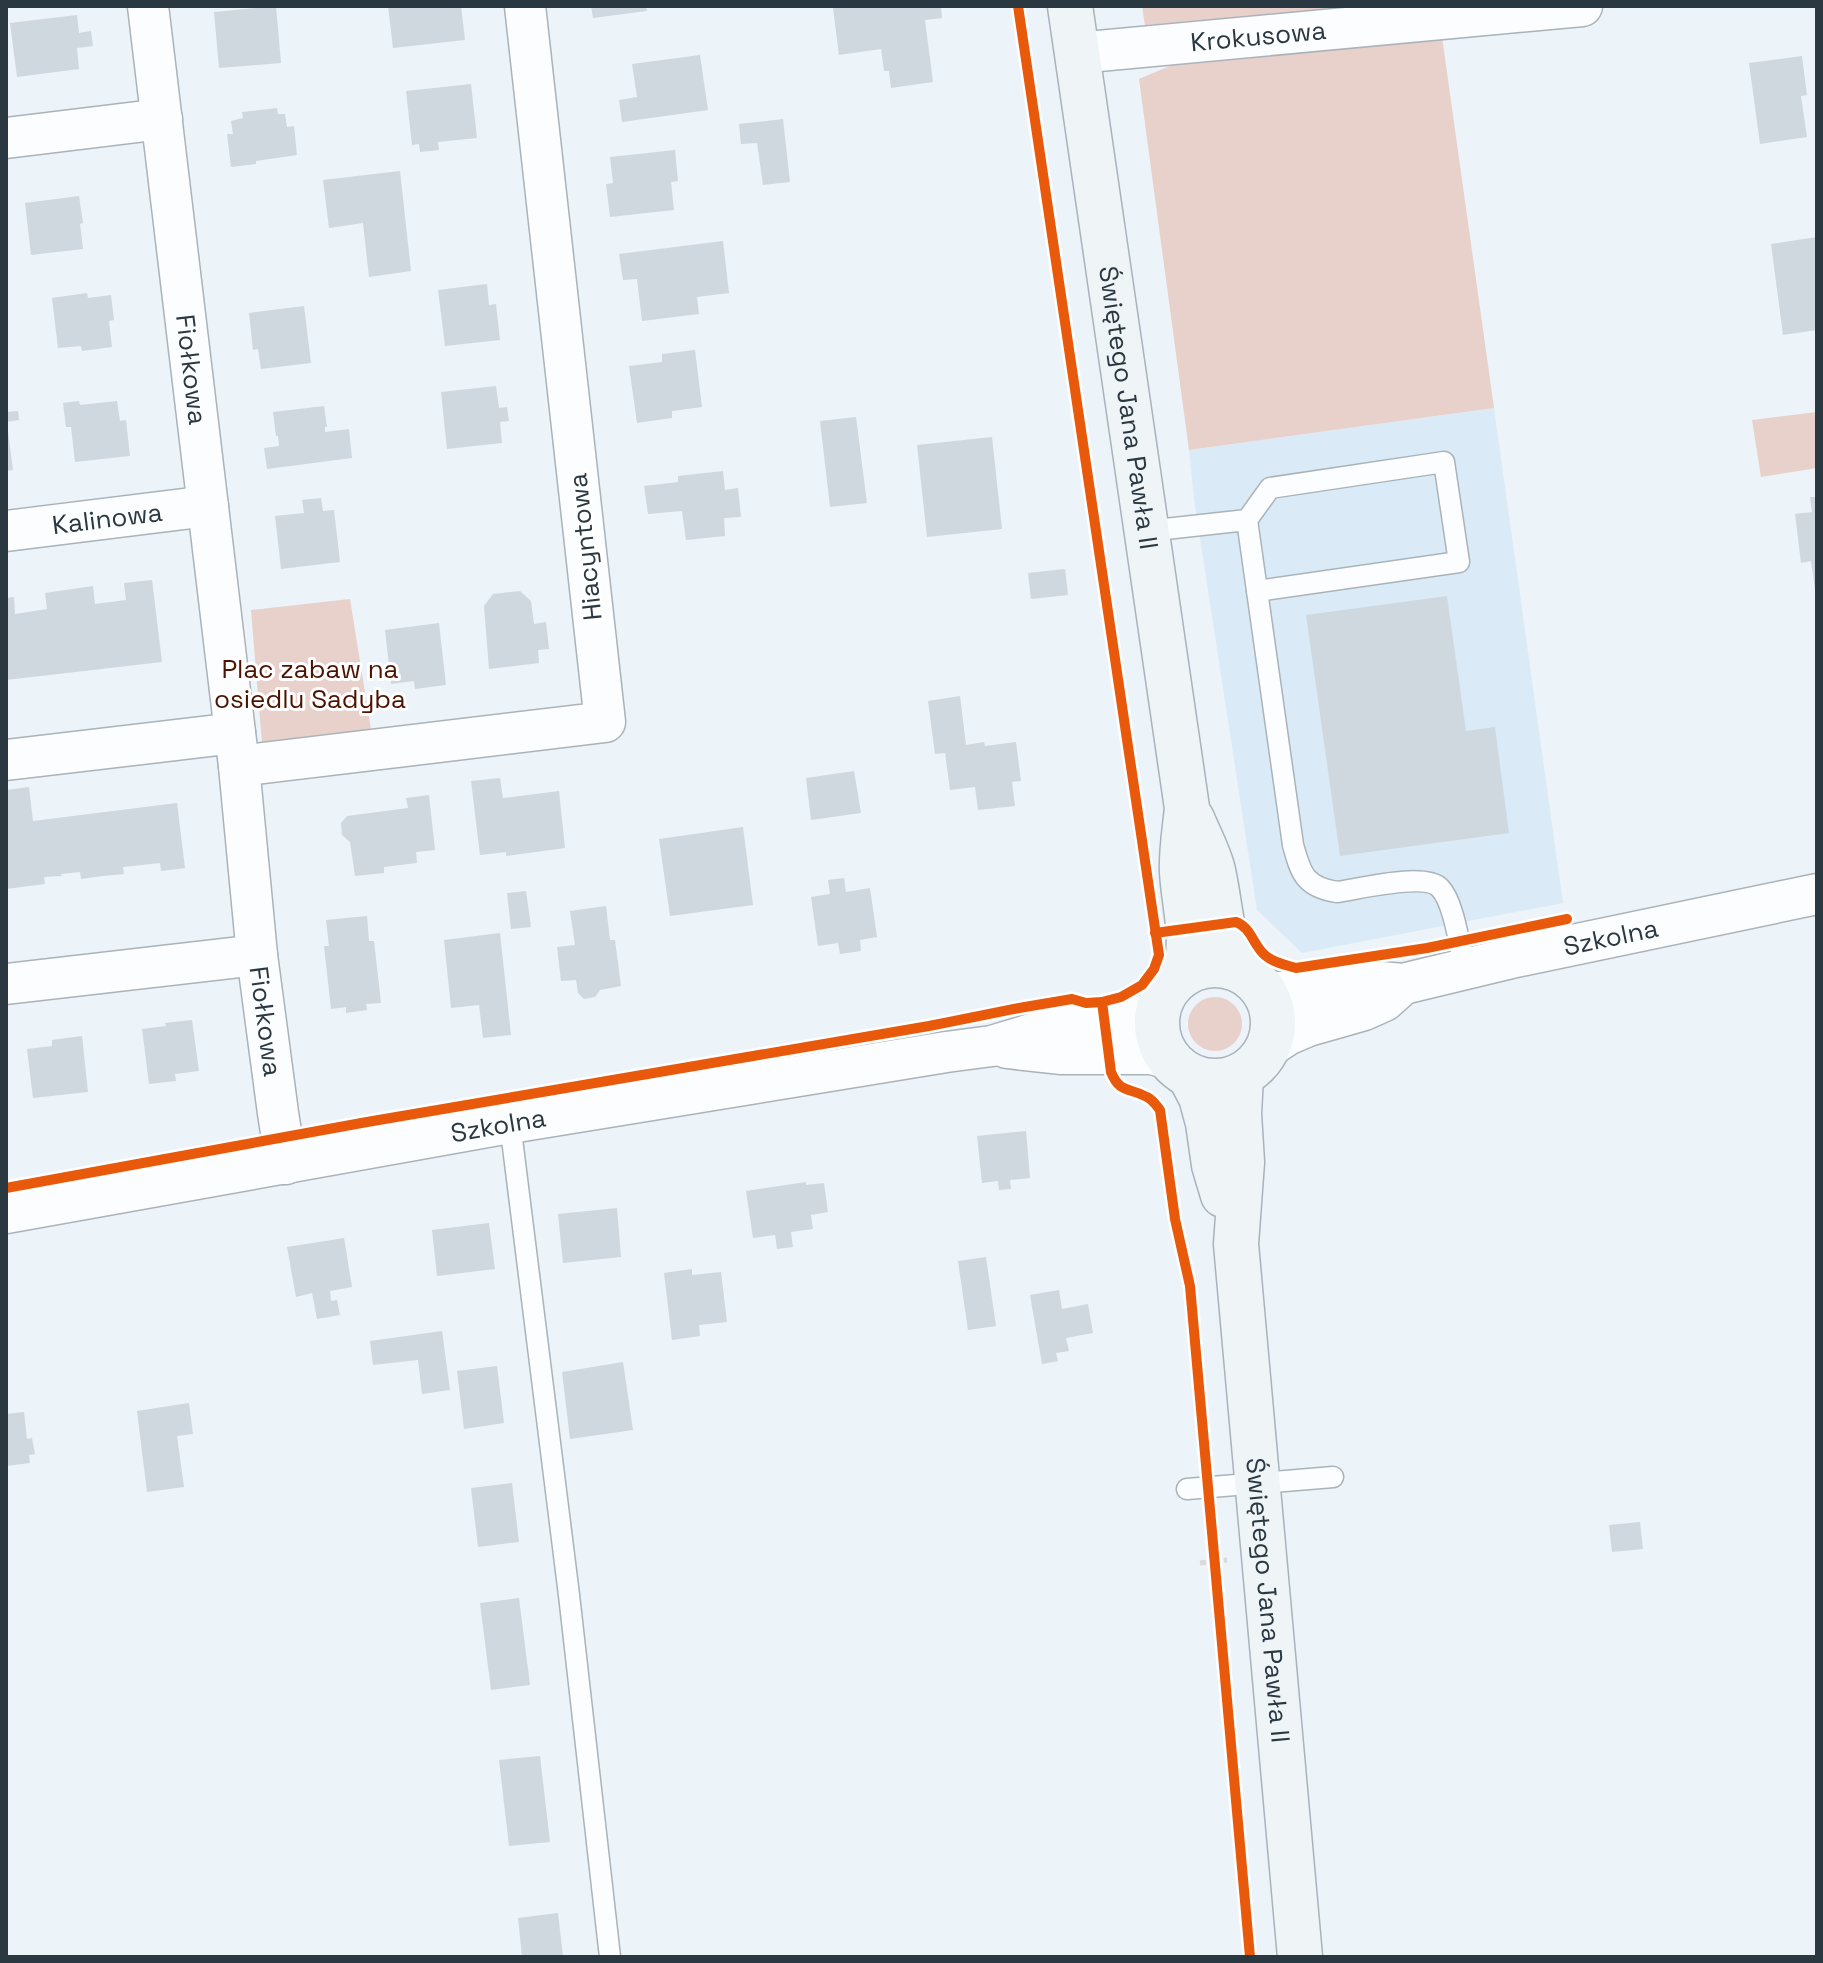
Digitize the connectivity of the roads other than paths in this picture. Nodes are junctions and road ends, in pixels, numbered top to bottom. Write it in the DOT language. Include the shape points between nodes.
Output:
graph roads {
  1 [pos="148,6"];
  2 [pos="525,6"];
  3 [pos="1070,6"];
  4 [pos="1582,6"];
  5 [pos="1077,53"];
  6 [pos="162,119"];
  7 [pos="6,138"];
  8 [pos="208,506"];
  9 [pos="1247,520"];
  10 [pos="6,531"];
  11 [pos="1147,531"];
  12 [pos="1257,591"];
  13 [pos="237,750"];
  14 [pos="6,760"];
  15 [pos="1187,808"];
  16 [pos="1817,894"];
  17 [pos="257,955"];
  18 [pos="1465,970"];
  19 [pos="1184,974"];
  20 [pos="1251,980"];
  21 [pos="6,984"];
  22 [pos="1403,984"];
  23 [pos="1158,1010"];
  24 [pos="992,1046"];
  25 [pos="1255,1061"];
  26 [pos="1179,1067"];
  27 [pos="510,1123"];
  28 [pos="286,1164"];
  29 [pos="6,1213"];
  30 [pos="1236,1244"];
  31 [pos="1333,1477"];
  32 [pos="1257,1483"];
  33 [pos="1197,1488"];
  34 [pos="610,1957"];
  35 [pos="1300,1957"];
  1 -- 6 [label="street, Fiołkowa"];
  2 -- 13 [label="street, Hiacyntowa" via="605,722"];
  3 -- 5 [label="street, Świętego Jana Pawła II"];
  4 -- 5 [label="street, Krokusowa"];
  5 -- 11 [label="street, Świętego Jana Pawła II"];
  6 -- 7 [label="street"];
  6 -- 8 [label="street, Fiołkowa"];
  8 -- 10 [label="street, Kalinowa"];
  8 -- 13 [label="street, Fiołkowa"];
  9 -- 11 [label="lane"];
  9 -- 12 [label="lane"];
  9 -- 12 [label="lane" via="1270,488 1444,462 1459,562"];
  11 -- 15 [label="street, Świętego Jana Pawła II"];
  12 -- 18 [label="lane" via="1299,867 1313,884 1337,892 1420,880 1434,883 1448,900"];
  13 -- 14 [label="street"];
  13 -- 17 [label="street, Fiołkowa"];
  15 -- 19 [label="street, Świętego Jana Pawła II" via="1182,870 1190,939"];
  15 -- 20 [label="street, Świętego Jana Pawła II" via="1212,867 1229,951"];
  16 -- 18 [label="street, Szkolna"];
  17 -- 21 [label="street"];
  17 -- 28 [label="street, Fiołkowa"];
  18 -- 22 [label="street, Szkolna"];
  19 -- 20 [label="street" via="1220,964"];
  19 -- 23 [label="street" via="1172,983"];
  20 -- 22 [label="street, Szkolna" via="1304,992 1368,981"];
  20 -- 25 [label="street" via="1273,1010 1274,1029"];
  22 -- 25 [label="street, Szkolna" via="1364,1010 1287,1035"];
  23 -- 24 [label="street, Szkolna" via="1125,1020 1058,1026"];
  23 -- 26 [label="street" via="1160,1043"];
  24 -- 26 [label="street, Szkolna" via="1060,1054 1151,1054"];
  24 -- 27 [label="street, Szkolna"];
  25 -- 26 [label="street" via="1224,1081 1207,1081"];
  25 -- 30 [label="street, Świętego Jana Pawła II" via="1239,1114 1242,1162"];
  26 -- 30 [label="street, Świętego Jana Pawła II" via="1201,1097"];
  27 -- 28 [label="street, Szkolna"];
  27 -- 34 [label="lane"];
  28 -- 29 [label="street, Szkolna"];
  30 -- 32 [label="street, Świętego Jana Pawła II"];
  31 -- 32 [label="lane"];
  32 -- 33 [label="lane"];
  32 -- 35 [label="street, Świętego Jana Pawła II"];
}
